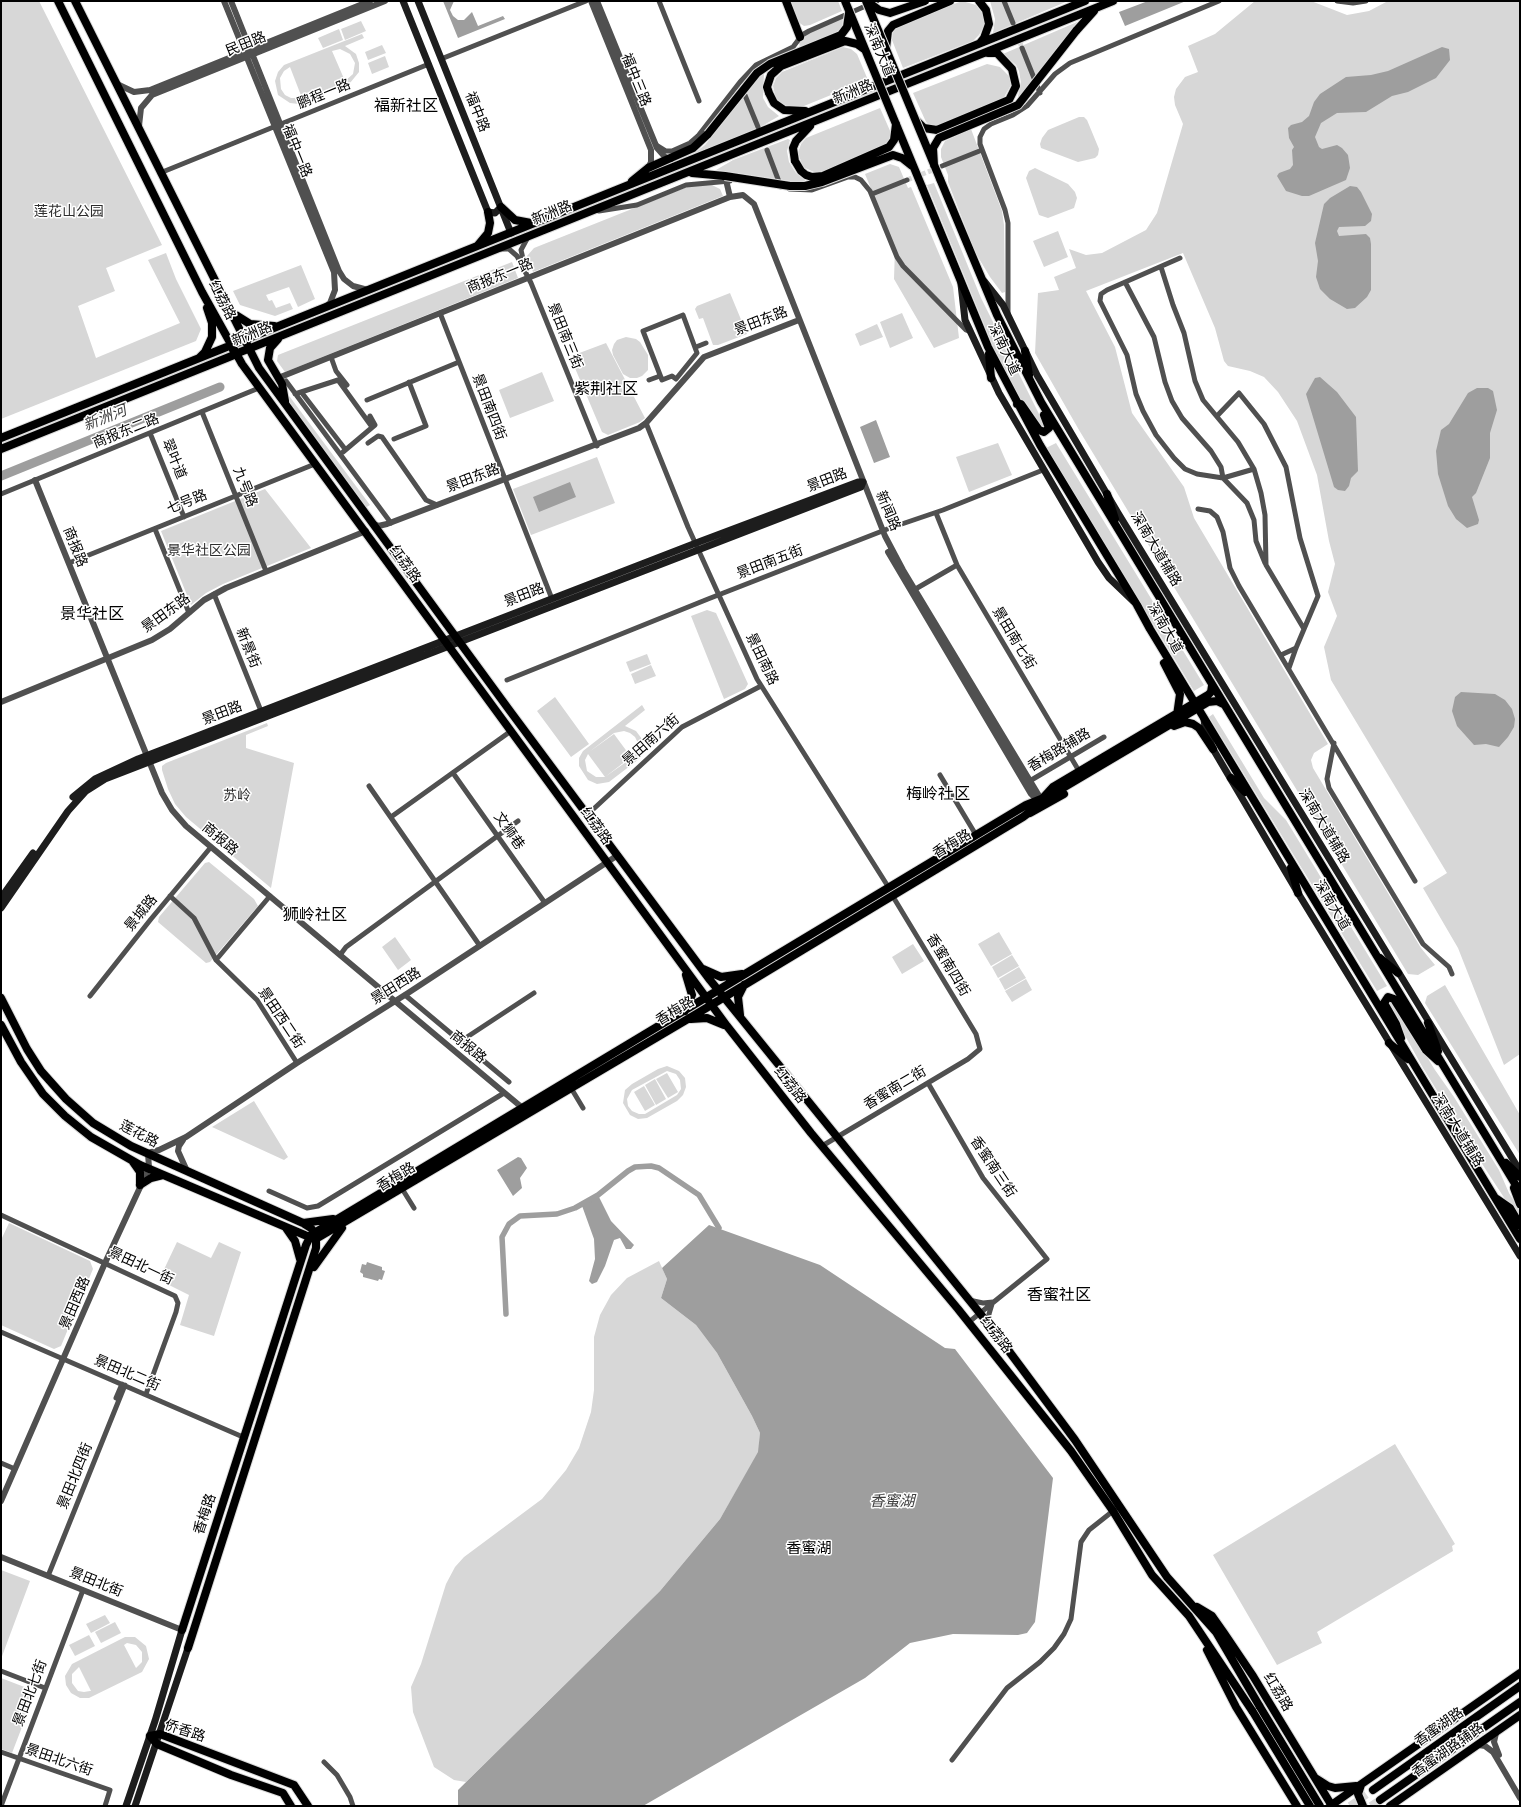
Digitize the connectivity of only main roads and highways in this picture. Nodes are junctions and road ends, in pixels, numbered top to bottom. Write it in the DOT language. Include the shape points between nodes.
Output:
graph roads {
  1 [pos="58,1"];
  2 [pos="75,1"];
  3 [pos="403,1"];
  4 [pos="418,1"];
  5 [pos="786,1"];
  6 [pos="845,1"];
  7 [pos="866,1"];
  8 [pos="925,1"];
  9 [pos="950,1"];
  10 [pos="979,1"];
  11 [pos="1085,1"];
  12 [pos="1113,1"];
  13 [pos="1101,6"];
  14 [pos="849,10"];
  15 [pos="800,37"];
  16 [pos="979,44"];
  17 [pos="886,48"];
  18 [pos="865,49"];
  19 [pos="984,53"];
  20 [pos="810,111"];
  21 [pos="914,117"];
  22 [pos="814,121"];
  23 [pos="896,124"];
  24 [pos="938,165"];
  25 [pos="913,166"];
  26 [pos="685,173"];
  27 [pos="625,187"];
  28 [pos="501,207"];
  29 [pos="488,212"];
  30 [pos="534,223"];
  31 [pos="511,233"];
  32 [pos="474,248"];
  33 [pos="977,271"];
  34 [pos="961,284"];
  35 [pos="202,292"];
  36 [pos="227,306"];
  37 [pos="282,325"];
  38 [pos="283,335"];
  39 [pos="244,340"];
  40 [pos="230,346"];
  41 [pos="988,347"];
  42 [pos="248,349"];
  43 [pos="1024,351"];
  44 [pos="235,354"];
  45 [pos="198,359"];
  46 [pos="991,378"];
  47 [pos="1031,384"];
  48 [pos="1040,402"];
  49 [pos="286,404"];
  50 [pos="1016,404"];
  51 [pos="1,438"];
  52 [pos="1,449"];
  53 [pos="861,483"];
  54 [pos="1107,494"];
  55 [pos="1120,533"];
  56 [pos="697,546"];
  57 [pos="1137,605"];
  58 [pos="1150,629"];
  59 [pos="457,638"];
  60 [pos="446,643"];
  61 [pos="1212,686"];
  62 [pos="1223,704"];
  63 [pos="1196,705"];
  64 [pos="1178,712"];
  65 [pos="1204,719"];
  66 [pos="1175,720"];
  67 [pos="1213,749"];
  68 [pos="148,758"];
  69 [pos="1231,778"];
  70 [pos="1040,799"];
  71 [pos="1253,799"];
  72 [pos="1028,814"];
  73 [pos="1288,858"];
  74 [pos="891,892"];
  75 [pos="1298,893"];
  76 [pos="1,898"];
  77 [pos="1,908"];
  78 [pos="1375,953"];
  79 [pos="683,966"];
  80 [pos="700,967"];
  81 [pos="754,970"];
  82 [pos="1398,973"];
  83 [pos="744,984"];
  84 [pos="721,994"];
  85 [pos="1,998"];
  86 [pos="709,1002"];
  87 [pos="683,1012"];
  88 [pos="743,1021"];
  89 [pos="683,1022"];
  90 [pos="1428,1023"];
  91 [pos="1,1025"];
  92 [pos="727,1026"];
  93 [pos="1389,1042"];
  94 [pos="1406,1052"];
  95 [pos="1414,1065"];
  96 [pos="1443,1065"];
  97 [pos="526,1111"];
  98 [pos="1497,1154"];
  99 [pos="129,1159"];
  100 [pos="1520,1171"];
  101 [pos="164,1175"];
  102 [pos="1510,1175"];
  103 [pos="1520,1177"];
  104 [pos="400,1186"];
  105 [pos="1520,1192"];
  106 [pos="1493,1194"];
  107 [pos="250,1199"];
  108 [pos="1520,1204"];
  109 [pos="244,1209"];
  110 [pos="342,1217"];
  111 [pos="352,1219"];
  112 [pos="304,1223"];
  113 [pos="280,1225"];
  114 [pos="1520,1225"];
  115 [pos="314,1236"];
  116 [pos="1520,1239"];
  117 [pos="1520,1256"];
  118 [pos="300,1263"];
  119 [pos="306,1280"];
  120 [pos="212,1534"];
  121 [pos="224,1536"];
  122 [pos="1190,1603"];
  123 [pos="1189,1616"];
  124 [pos="182,1630"];
  125 [pos="192,1635"];
  126 [pos="188,1648"];
  127 [pos="1520,1673"];
  128 [pos="1520,1678"];
  129 [pos="1520,1686"];
  130 [pos="1497,1702"];
  131 [pos="1520,1702"];
  132 [pos="1520,1708"];
  133 [pos="1256,1710"];
  134 [pos="1520,1715"];
  135 [pos="1484,1728"];
  136 [pos="160,1734"];
  137 [pos="150,1736"];
  138 [pos="157,1744"];
  139 [pos="1313,1776"];
  140 [pos="1361,1785"];
  141 [pos="1372,1790"];
  142 [pos="1288,1791"];
  143 [pos="1380,1800"];
  144 [pos="126,1806"];
  145 [pos="135,1806"];
  146 [pos="291,1806"];
  147 [pos="308,1806"];
  148 [pos="1290,1806"];
  149 [pos="1297,1806"];
  150 [pos="1310,1806"];
  151 [pos="1320,1806"];
  152 [pos="1331,1806"];
  153 [pos="1362,1806"];
  154 [pos="1390,1806"];
  1 -- 35 [label="main road, 红荔路"];
  2 -- 36 [label="main road, 红荔路"];
  3 -- 29 [label="main road, 福中路"];
  4 -- 28 [label="main road, 福中路"];
  5 -- 15 [label="main road"];
  6 -- 14 [label="main road, 深南大道, bridge"];
  7 -- 8 [label="main road, bridge" via="878,10 890,14"];
  7 -- 17 [label="main road, 深南大道, bridge"];
  9 -- 17 [label="main road" via="893,25 888,31"];
  10 -- 16 [label="main road" via="988,17 988,31"];
  11 -- 16 [label="main road, 新洲路"];
  12 -- 13 [label="main road, 新洲路"];
  13 -- 19 [label="main road, 新洲路"];
  13 -- 24 [label="main road, bridge" via="1076,31 1018,105 939,138 933,148"];
  14 -- 18 [label="main road, 深南大道, bridge"];
  14 -- 27 [label="main road, bridge" via="847,27 841,35 770,64 757,72 708,134 693,148 648,168"];
  16 -- 20 [label="main road, 新洲路"];
  17 -- 21 [label="main road, 深南大道, bridge"];
  18 -- 20 [label="main road, bridge" via="851,41 845,41 781,66 771,75 767,87 774,103 784,110"];
  18 -- 23 [label="main road, 深南大道, bridge"];
  19 -- 21 [label="main road" via="997,53 1012,69 1016,90 1009,100 940,129 924,128"];
  19 -- 22 [label="main road, 新洲路"];
  20 -- 27 [label="main road, 新洲路"];
  21 -- 24 [label="main road, 深南大道, bridge"];
  22 -- 23 [label="main road, bridge" via="793,148 795,161 801,171 812,177 823,176 888,147 894,140"];
  22 -- 26 [label="main road, 新洲路"];
  23 -- 25 [label="main road, 深南大道, bridge"];
  24 -- 33 [label="main road, 深南大道, bridge" via="940,179"];
  25 -- 26 [label="main road, bridge" via="893,155 805,186"];
  25 -- 34 [label="main road, 深南大道, bridge"];
  26 -- 38 [label="main road, 新洲路"];
  27 -- 30 [label="main road, 新洲路"];
  28 -- 29 [label="main road" via="495,213"];
  28 -- 30 [label="main road" via="515,220"];
  28 -- 31 [label="main road, 福中路"];
  29 -- 32 [label="main road" via="488,233"];
  30 -- 31 [label="main road, 新洲路"];
  31 -- 32 [label="main road, 新洲路"];
  32 -- 37 [label="main road, 新洲路"];
  33 -- 43 [label="main road, 深南大道辅路" via="1000,300"];
  33 -- 47 [label="main road, 深南大道"];
  34 -- 41 [label="main road, 深南大道"];
  34 -- 46 [label="main road" via="964,315"];
  35 -- 40 [label="main road, 红荔路"];
  35 -- 45 [label="main road" via="213,330 209,345"];
  36 -- 37 [label="main road" via="238,318 250,324 266,327"];
  36 -- 39 [label="main road, 红荔路"];
  37 -- 39 [label="main road, 新洲路"];
  38 -- 42 [label="main road, 新洲路"];
  38 -- 49 [label="main road" via="273,343 268,354 270,365 282,381"];
  39 -- 40 [label="main road, 新洲路"];
  39 -- 42 [label="main road, 红荔路"];
  40 -- 44 [label="main road, 红荔路"];
  40 -- 45 [label="main road, 新洲路"];
  41 -- 46 [label="main road"];
  41 -- 50 [label="main road, 深南大道"];
  42 -- 44 [label="main road, 新洲路"];
  42 -- 49 [label="main road, 红荔路"];
  43 -- 47 [label="main road"];
  43 -- 54 [label="main road, 深南大道辅路" via="1042,386"];
  44 -- 52 [label="main road, 新洲路"];
  44 -- 60 [label="main road, 红荔路"];
  45 -- 51 [label="main road, 新洲路"];
  46 -- 57 [label="main road" via="1101,568"];
  47 -- 48 [label="main road, 深南大道"];
  48 -- 50 [label="main road" via="1049,426 1044,432 1040,431 1022,404"];
  48 -- 55 [label="main road, 深南大道"];
  49 -- 59 [label="main road, 红荔路"];
  50 -- 57 [label="main road, 深南大道"];
  53 -- 56 [label="main road, 景田路"];
  54 -- 55 [label="main road"];
  54 -- 82 [label="main road, 深南大道辅路"];
  55 -- 61 [label="main road, 深南大道"];
  56 -- 59 [label="main road, 景田路"];
  56 -- 59 [label="main road, 景田路" via="552,599"];
  57 -- 58 [label="main road, 深南大道"];
  58 -- 63 [label="main road, 深南大道"];
  58 -- 64 [label="main road" via="1157,651 1180,694"];
  59 -- 60 [label="main road, 景田路"];
  59 -- 80 [label="main road, 红荔路"];
  60 -- 68 [label="main road, 景田路"];
  60 -- 68 [label="main road, 景田路" via="261,711"];
  60 -- 79 [label="main road, 红荔路"];
  61 -- 62 [label="main road, 深南大道"];
  61 -- 63 [label="main road, 香梅路" via="1210,693"];
  62 -- 63 [label="main road, 香梅路" via="1214,700"];
  62 -- 78 [label="main road, 深南大道"];
  63 -- 64 [label="main road, 香梅路"];
  63 -- 65 [label="main road, 深南大道"];
  63 -- 66 [label="main road, 香梅路"];
  64 -- 66 [label="main road"];
  64 -- 70 [label="main road, 香梅路" via="1054,787"];
  65 -- 67 [label="main road, 深南大道辅路"];
  65 -- 71 [label="main road, 深南大道"];
  66 -- 70 [label="main road, 香梅路" via="1054,794"];
  67 -- 69 [label="main road, 深南大道辅路"];
  67 -- 72 [label="main road" via="1196,726 1190,722 1181,723"];
  68 -- 76 [label="main road, 景田路" via="103,774 76,794"];
  68 -- 77 [label="main road, 景田路" via="105,779 81,796"];
  69 -- 71 [label="main road"];
  69 -- 75 [label="main road, 深南大道辅路"];
  70 -- 72 [label="main road, 香梅路"];
  70 -- 74 [label="main road, 香梅路" via="976,835"];
  71 -- 73 [label="main road, 深南大道"];
  72 -- 74 [label="main road, 香梅路"];
  73 -- 75 [label="main road"];
  73 -- 94 [label="main road, 深南大道"];
  74 -- 81 [label="main road, 香梅路"];
  74 -- 83 [label="main road, 香梅路"];
  75 -- 93 [label="main road, 深南大道辅路"];
  78 -- 82 [label="main road"];
  78 -- 96 [label="main road, 深南大道"];
  79 -- 86 [label="main road, 红荔路"];
  79 -- 87 [label="main road" via="692,992 689,1004"];
  80 -- 81 [label="main road" via="721,977"];
  80 -- 84 [label="main road, 红荔路"];
  81 -- 84 [label="main road, 香梅路"];
  82 -- 90 [label="main road, 深南大道辅路"];
  83 -- 84 [label="main road, 香梅路"];
  83 -- 88 [label="main road" via="738,997"];
  84 -- 86 [label="main road, 香梅路"];
  84 -- 88 [label="main road, 红荔路"];
  85 -- 107 [label="main road, 莲花路" via="34,1060 66,1099 104,1130"];
  86 -- 87 [label="main road, 香梅路"];
  86 -- 89 [label="main road, 香梅路"];
  86 -- 92 [label="main road, 红荔路"];
  87 -- 97 [label="main road, 香梅路"];
  88 -- 122 [label="main road, 红荔路" via="991,1327 1076,1440 1167,1577"];
  89 -- 92 [label="main road" via="703,1018"];
  89 -- 97 [label="main road, 香梅路" via="571,1088"];
  90 -- 96 [label="main road"];
  90 -- 100 [label="main road, 深南大道辅路"];
  91 -- 99 [label="main road, 莲花路" via="26,1070 49,1101 86,1134"];
  92 -- 123 [label="main road, 红荔路" via="1071,1451 1113,1511 1152,1575"];
  93 -- 95 [label="main road"];
  93 -- 117 [label="main road, 深南大道辅路"];
  94 -- 95 [label="main road, 深南大道"];
  94 -- 96 [label="main road" via="1396,1024 1385,1004 1388,997 1394,999 1426,1050"];
  95 -- 106 [label="main road, 深南大道"];
  96 -- 98 [label="main road, 深南大道"];
  97 -- 104 [label="main road, 香梅路"];
  98 -- 102 [label="main road, 深南大道"];
  98 -- 103 [label="main road"];
  99 -- 101 [label="main road, 莲花路"];
  99 -- 101 [label="main road" via="139,1170 140,1185 153,1177"];
  101 -- 109 [label="main road, 莲花路"];
  102 -- 105 [label="main road, 深南大道"];
  102 -- 108 [label="main road"];
  104 -- 110 [label="main road, 香梅路"];
  104 -- 111 [label="main road, 香梅路"];
  106 -- 114 [label="main road" via="1510,1208"];
  106 -- 116 [label="main road, 深南大道"];
  107 -- 109 [label="main road" via="249,1208"];
  107 -- 112 [label="main road, 莲花路"];
  109 -- 113 [label="main road, 莲花路"];
  110 -- 112 [label="main road"];
  110 -- 115 [label="main road, 香梅路"];
  111 -- 115 [label="main road, 香梅路" via="327,1234"];
  111 -- 119 [label="main road" via="330,1242"];
  112 -- 115 [label="main road, 莲花路"];
  113 -- 115 [label="main road, 莲花路"];
  113 -- 118 [label="main road" via="288,1230 295,1241 300,1252"];
  115 -- 118 [label="main road, 香梅路"];
  115 -- 119 [label="main road, 香梅路" via="316,1248"];
  118 -- 120 [label="main road, 香梅路"];
  119 -- 121 [label="main road, 香梅路"];
  120 -- 121 [label="main road" via="218,1541"];
  120 -- 124 [label="main road, 香梅路"];
  121 -- 125 [label="main road, 香梅路"];
  122 -- 133 [label="main road, 红荔路" via="1216,1632"];
  122 -- 139 [label="main road, 红荔路" via="1212,1616 1253,1676"];
  123 -- 133 [label="main road, 红荔路"];
  123 -- 142 [label="main road, 红荔路" via="1236,1707"];
  124 -- 125 [label="main road"];
  124 -- 126 [label="main road"];
  124 -- 137 [label="main road, 香梅路"];
  125 -- 126 [label="main road, 香梅路"];
  126 -- 136 [label="main road, 香梅路"];
  127 -- 140 [label="main road, 香蜜湖路辅路"];
  128 -- 130 [label="main road"];
  129 -- 130 [label="main road, 香蜜湖路"];
  130 -- 141 [label="main road, 香蜜湖路"];
  131 -- 135 [label="main road, 香蜜湖路"];
  132 -- 135 [label="main road"];
  133 -- 150 [label="main road, 红荔路, bridge"];
  133 -- 151 [label="main road, 红荔路, bridge"];
  134 -- 154 [label="main road, 香蜜湖路辅路"];
  135 -- 143 [label="main road, 香蜜湖路"];
  136 -- 137 [label="main road, 侨香路"];
  136 -- 138 [label="main road, 香梅路"];
  136 -- 147 [label="main road, 侨香路" via="294,1785"];
  137 -- 138 [label="main road, 侨香路"];
  137 -- 144 [label="main road, 香梅路"];
  138 -- 145 [label="main road, 香梅路"];
  138 -- 146 [label="main road, 侨香路" via="231,1775 283,1793"];
  139 -- 140 [label="main road" via="1335,1788"];
  139 -- 142 [label="main road" via="1312,1788 1306,1792 1294,1795"];
  139 -- 152 [label="main road, 红荔路"];
  140 -- 152 [label="main road, 香蜜湖路辅路"];
  140 -- 153 [label="main road" via="1358,1794"];
  142 -- 148 [label="main road"];
  142 -- 149 [label="main road, 红荔路"];
}
